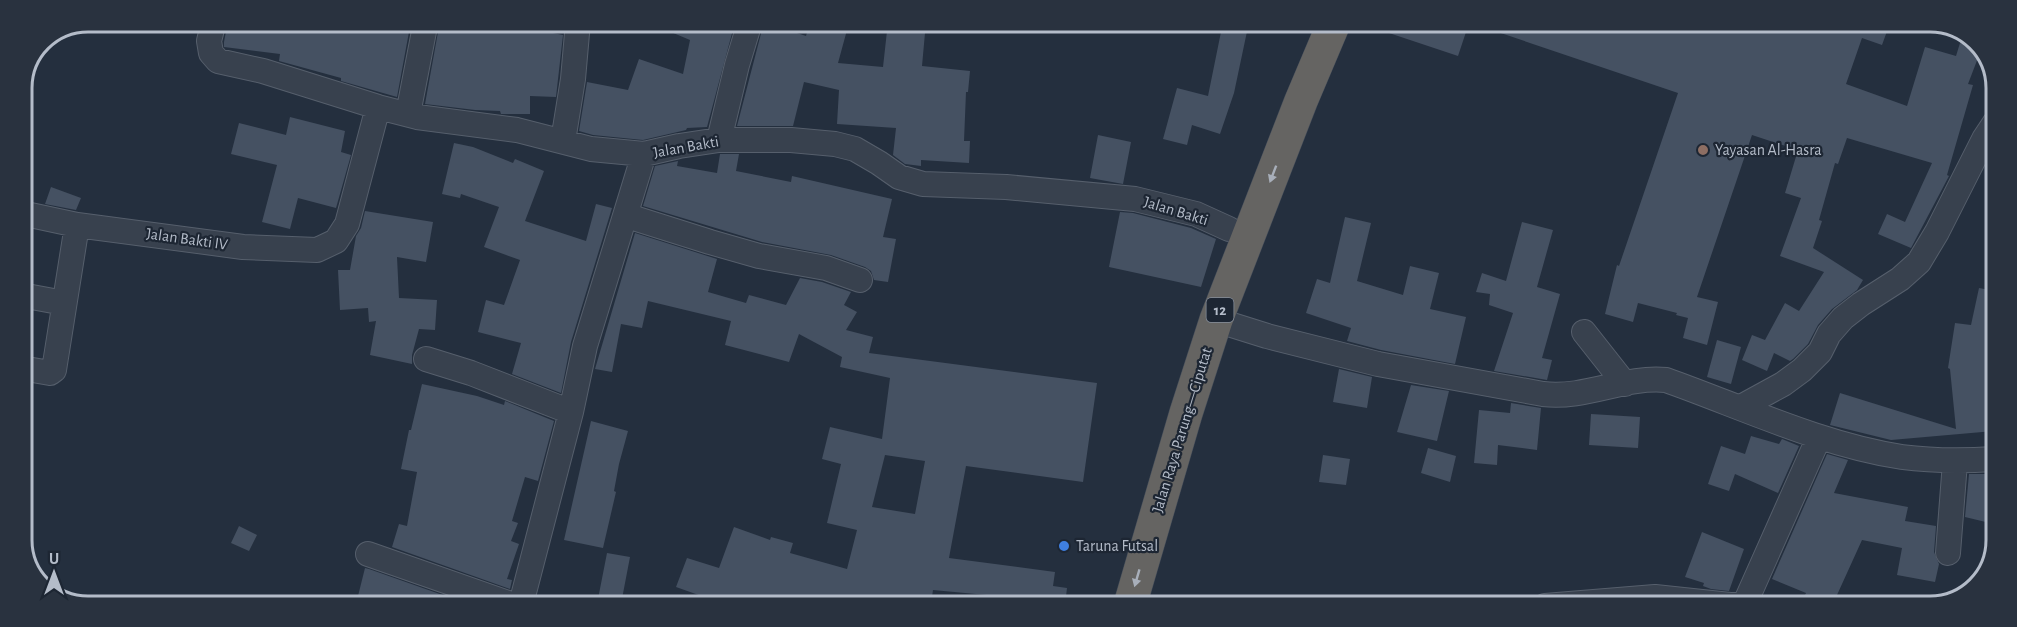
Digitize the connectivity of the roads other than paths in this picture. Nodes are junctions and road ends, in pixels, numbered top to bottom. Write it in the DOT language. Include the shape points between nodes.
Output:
graph roads {
  1 [pos="211,32"];
  2 [pos="424,32"];
  3 [pos="577,32"];
  4 [pos="747,32"];
  5 [pos="1306,32"];
  6 [pos="1330,32"];
  7 [pos="378,107"];
  8 [pos="408,114"];
  9 [pos="1985,137"];
  10 [pos="719,140"];
  11 [pos="563,141"];
  12 [pos="644,154"];
  13 [pos="626,213"];
  14 [pos="32,215"];
  15 [pos="77,225"];
  16 [pos="1229,229"];
  17 [pos="860,280"];
  18 [pos="32,297"];
  19 [pos="64,303"];
  20 [pos="1216,320"];
  21 [pos="1584,332"];
  22 [pos="426,358"];
  23 [pos="32,370"];
  24 [pos="1625,384"];
  25 [pos="1741,407"];
  26 [pos="571,412"];
  27 [pos="1819,437"];
  28 [pos="1986,460"];
  29 [pos="1955,462"];
  30 [pos="1948,553"];
  31 [pos="368,554"];
  32 [pos="488,596"];
  33 [pos="523,596"];
  34 [pos="1110,596"];
  35 [pos="1133,596"];
  36 [pos="1748,596"];
  1 -- 7 [label="street, Jalan Bakti" via="210,53 218,61"];
  2 -- 8 [label="street"];
  3 -- 11 [label="street"];
  4 -- 10 [label="street"];
  5 -- 16 [label="highway, Jalan Raya Parung—Ciputat / 12"];
  6 -- 20 [label="highway, Jalan Raya Parung—Ciputat / 12, one-way"];
  7 -- 8 [label="street, Jalan Bakti"];
  7 -- 15 [label="street, Jalan Bakti IV" via="347,224 336,241 317,250 243,247"];
  8 -- 11 [label="street, Jalan Bakti"];
  9 -- 25 [label="street" via="1919,262 1843,318 1802,370"];
  10 -- 12 [label="street, Jalan Bakti"];
  10 -- 16 [label="street, Jalan Bakti" via="835,144 855,149 899,177 923,184 1135,199 1196,214"];
  11 -- 12 [label="street, Jalan Bakti" via="591,149"];
  12 -- 13 [label="street"];
  13 -- 17 [label="street" via="710,242 826,268"];
  13 -- 26 [label="street" via="585,346"];
  14 -- 15 [label="street, Jalan Bakti IV"];
  15 -- 19 [label="street"];
  16 -- 34 [label="highway, Jalan Raya Parung—Ciputat / 12" via="1162,419"];
  18 -- 19 [label="street"];
  19 -- 23 [label="street" via="54,370 50,373"];
  20 -- 24 [label="street" via="1378,364 1543,394 1576,394"];
  20 -- 35 [label="highway, Jalan Raya Parung—Ciputat / 12, one-way"];
  21 -- 24 [label="street"];
  22 -- 26 [label="street"];
  24 -- 25 [label="street" via="1648,378 1666,380"];
  25 -- 27 [label="street"];
  26 -- 33 [label="street"];
  27 -- 29 [label="street" via="1901,457"];
  27 -- 36 [label="street"];
  28 -- 29 [label="street"];
  29 -- 30 [label="street"];
  31 -- 32 [label="street"];
}
